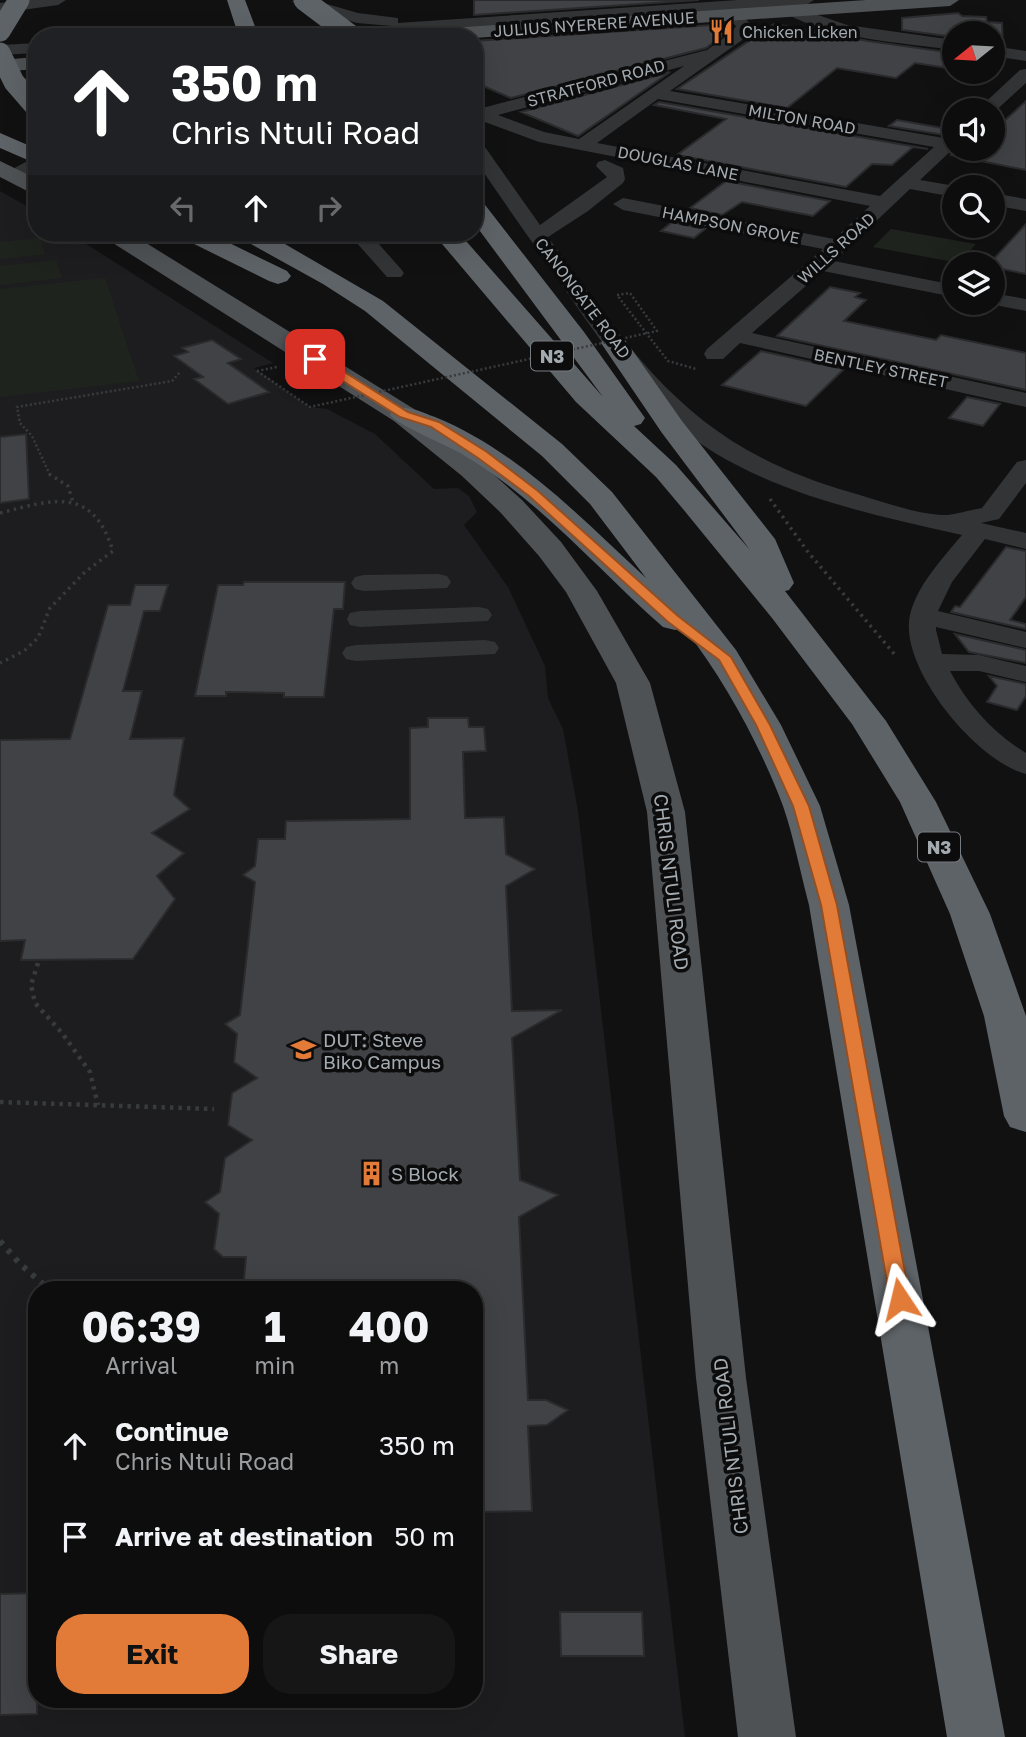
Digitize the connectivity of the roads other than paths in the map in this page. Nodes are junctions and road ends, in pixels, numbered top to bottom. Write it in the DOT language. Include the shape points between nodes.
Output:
graph roads {
  1 [pos="17,0"];
  2 [pos="58,0"];
  3 [pos="236,0"];
  4 [pos="295,0"];
  5 [pos="304,0"];
  6 [pos="950,0"];
  7 [pos="0,2"];
  8 [pos="800,3"];
  9 [pos="378,6"];
  10 [pos="0,8"];
  11 [pos="732,15"];
  12 [pos="246,28"];
  13 [pos="341,28"];
  14 [pos="393,28"];
  15 [pos="398,28"];
  16 [pos="430,28"];
  17 [pos="444,28"];
  18 [pos="0,31"];
  19 [pos="942,43"];
  20 [pos="28,49"];
  21 [pos="0,52"];
  22 [pos="1005,53"];
  23 [pos="711,54"];
  24 [pos="1026,56"];
  25 [pos="28,64"];
  26 [pos="0,66"];
  27 [pos="633,73"];
  28 [pos="1026,74"];
  29 [pos="662,90"];
  30 [pos="999,98"];
  31 [pos="28,99"];
  32 [pos="483,111"];
  33 [pos="483,116"];
  34 [pos="0,140"];
  35 [pos="942,140"];
  36 [pos="582,145"];
  37 [pos="942,149"];
  38 [pos="28,154"];
  39 [pos="483,157"];
  40 [pos="28,163"];
  41 [pos="605,166"];
  42 [pos="7,172"];
  43 [pos="907,183"];
  44 [pos="28,184"];
  45 [pos="942,189"];
  46 [pos="1005,201"];
  47 [pos="885,203"];
  48 [pos="623,204"];
  49 [pos="1026,205"];
  50 [pos="483,218"];
  51 [pos="537,236"];
  52 [pos="128,242"];
  53 [pos="209,242"];
  54 [pos="265,242"];
  55 [pos="366,242"];
  56 [pos="454,242"];
  57 [pos="839,246"];
  58 [pos="819,264"];
  59 [pos="394,273"];
  60 [pos="942,289"];
  61 [pos="1005,301"];
  62 [pos="1026,305"];
  63 [pos="736,336"];
  64 [pos="625,342"];
  65 [pos="422,346"];
  66 [pos="715,354"];
  67 [pos="1026,400"];
  68 [pos="404,415"];
  69 [pos="1026,467"];
  70 [pos="666,471"];
  71 [pos="984,522"];
  72 [pos="1026,541"];
  73 [pos="438,582"];
  74 [pos="364,583"];
  75 [pos="784,611"];
  76 [pos="479,615"];
  77 [pos="923,617"];
  78 [pos="360,619"];
  79 [pos="1026,640"];
  80 [pos="485,648"];
  81 [pos="356,653"];
  82 [pos="724,657"];
  83 [pos="932,662"];
  84 [pos="1026,674"];
  85 [pos="1026,765"];
  86 [pos="1026,1116"];
  87 [pos="767,1737"];
  88 [pos="976,1737"];
  1 -- 7 [label="main road"];
  1 -- 18 [label="highway, bridge"];
  2 -- 10 [label="street"];
  3 -- 12 [label="highway"];
  4 -- 14 [label="street"];
  5 -- 13 [label="highway, bridge"];
  6 -- 8 [label="main road, JULIUS NYERERE AVENUE"];
  8 -- 11 [label="main road, JULIUS NYERERE AVENUE"];
  8 -- 16 [label="street"];
  8 -- 19 [label="street" via="811,21"];
  9 -- 15 [label="street"];
  11 -- 17 [label="main road, JULIUS NYERERE AVENUE"];
  11 -- 23 [label="street" via="744,30"];
  20 -- 21 [label="street"];
  21 -- 31 [label="highway, bridge" via="5,69"];
  22 -- 24 [label="street"];
  23 -- 27 [label="street, STRATFORD ROAD"];
  23 -- 29 [label="street"];
  25 -- 26 [label="main road"];
  27 -- 29 [label="street, MILTON ROAD"];
  27 -- 32 [label="street, STRATFORD ROAD"];
  28 -- 30 [label="street"];
  29 -- 35 [label="street, MILTON ROAD"];
  29 -- 36 [label="street"];
  33 -- 36 [label="street, DOUGLAS LANE" via="518,131"];
  34 -- 38 [label="highway"];
  36 -- 47 [label="street, DOUGLAS LANE"];
  37 -- 43 [label="street, WILLS ROAD"];
  39 -- 51 [label="street, CANONGATE ROAD"];
  40 -- 42 [label="street"];
  41 -- 51 [label="street" via="616,172 616,179"];
  42 -- 44 [label="main road"];
  43 -- 45 [label="street"];
  43 -- 47 [label="street, WILLS ROAD"];
  46 -- 49 [label="street"];
  47 -- 57 [label="street, WILLS ROAD"];
  48 -- 57 [label="street, HAMPSON GROVE"];
  50 -- 70 [label="highway" via="602,372"];
  51 -- 64 [label="street, CANONGATE ROAD"];
  52 -- 68 [label="main road, CHRIS NTULI ROAD"];
  53 -- 65 [label="highway" via="374,327"];
  54 -- 65 [label="highway" via="363,299"];
  55 -- 59 [label="street"];
  56 -- 70 [label="highway, N3" via="586,396"];
  57 -- 58 [label="street, WILLS ROAD"];
  58 -- 60 [label="street"];
  58 -- 63 [label="street, WILLS ROAD"];
  61 -- 62 [label="street"];
  63 -- 66 [label="street, WILLS ROAD"];
  63 -- 67 [label="street, BENTLEY STREET"];
  64 -- 71 [label="street, CANONGATE ROAD" via="683,418 748,462 821,490 940,521"];
  64 -- 75 [label="highway" via="672,427 764,546 776,573"];
  65 -- 82 [label="highway" via="552,450 601,498"];
  68 -- 82 [label="highway" via="435,425 523,485 673,619"];
  68 -- 87 [label="main road, CHRIS NTULI ROAD" via="472,470 550,549 581,591 633,683 666,812 721,1378"];
  69 -- 71 [label="street"];
  70 -- 75 [label="highway, N3"];
  71 -- 72 [label="street"];
  71 -- 77 [label="street" via="934,593"];
  73 -- 74 [label="street"];
  75 -- 86 [label="highway, N3" via="868,720 918,802 970,914 1005,1016"];
  76 -- 78 [label="street"];
  77 -- 79 [label="street"];
  77 -- 83 [label="street"];
  80 -- 81 [label="street"];
  82 -- 88 [label="highway" via="801,806 829,905"];
  83 -- 84 [label="street" via="979,663"];
  83 -- 85 [label="street" via="980,732"];
}
